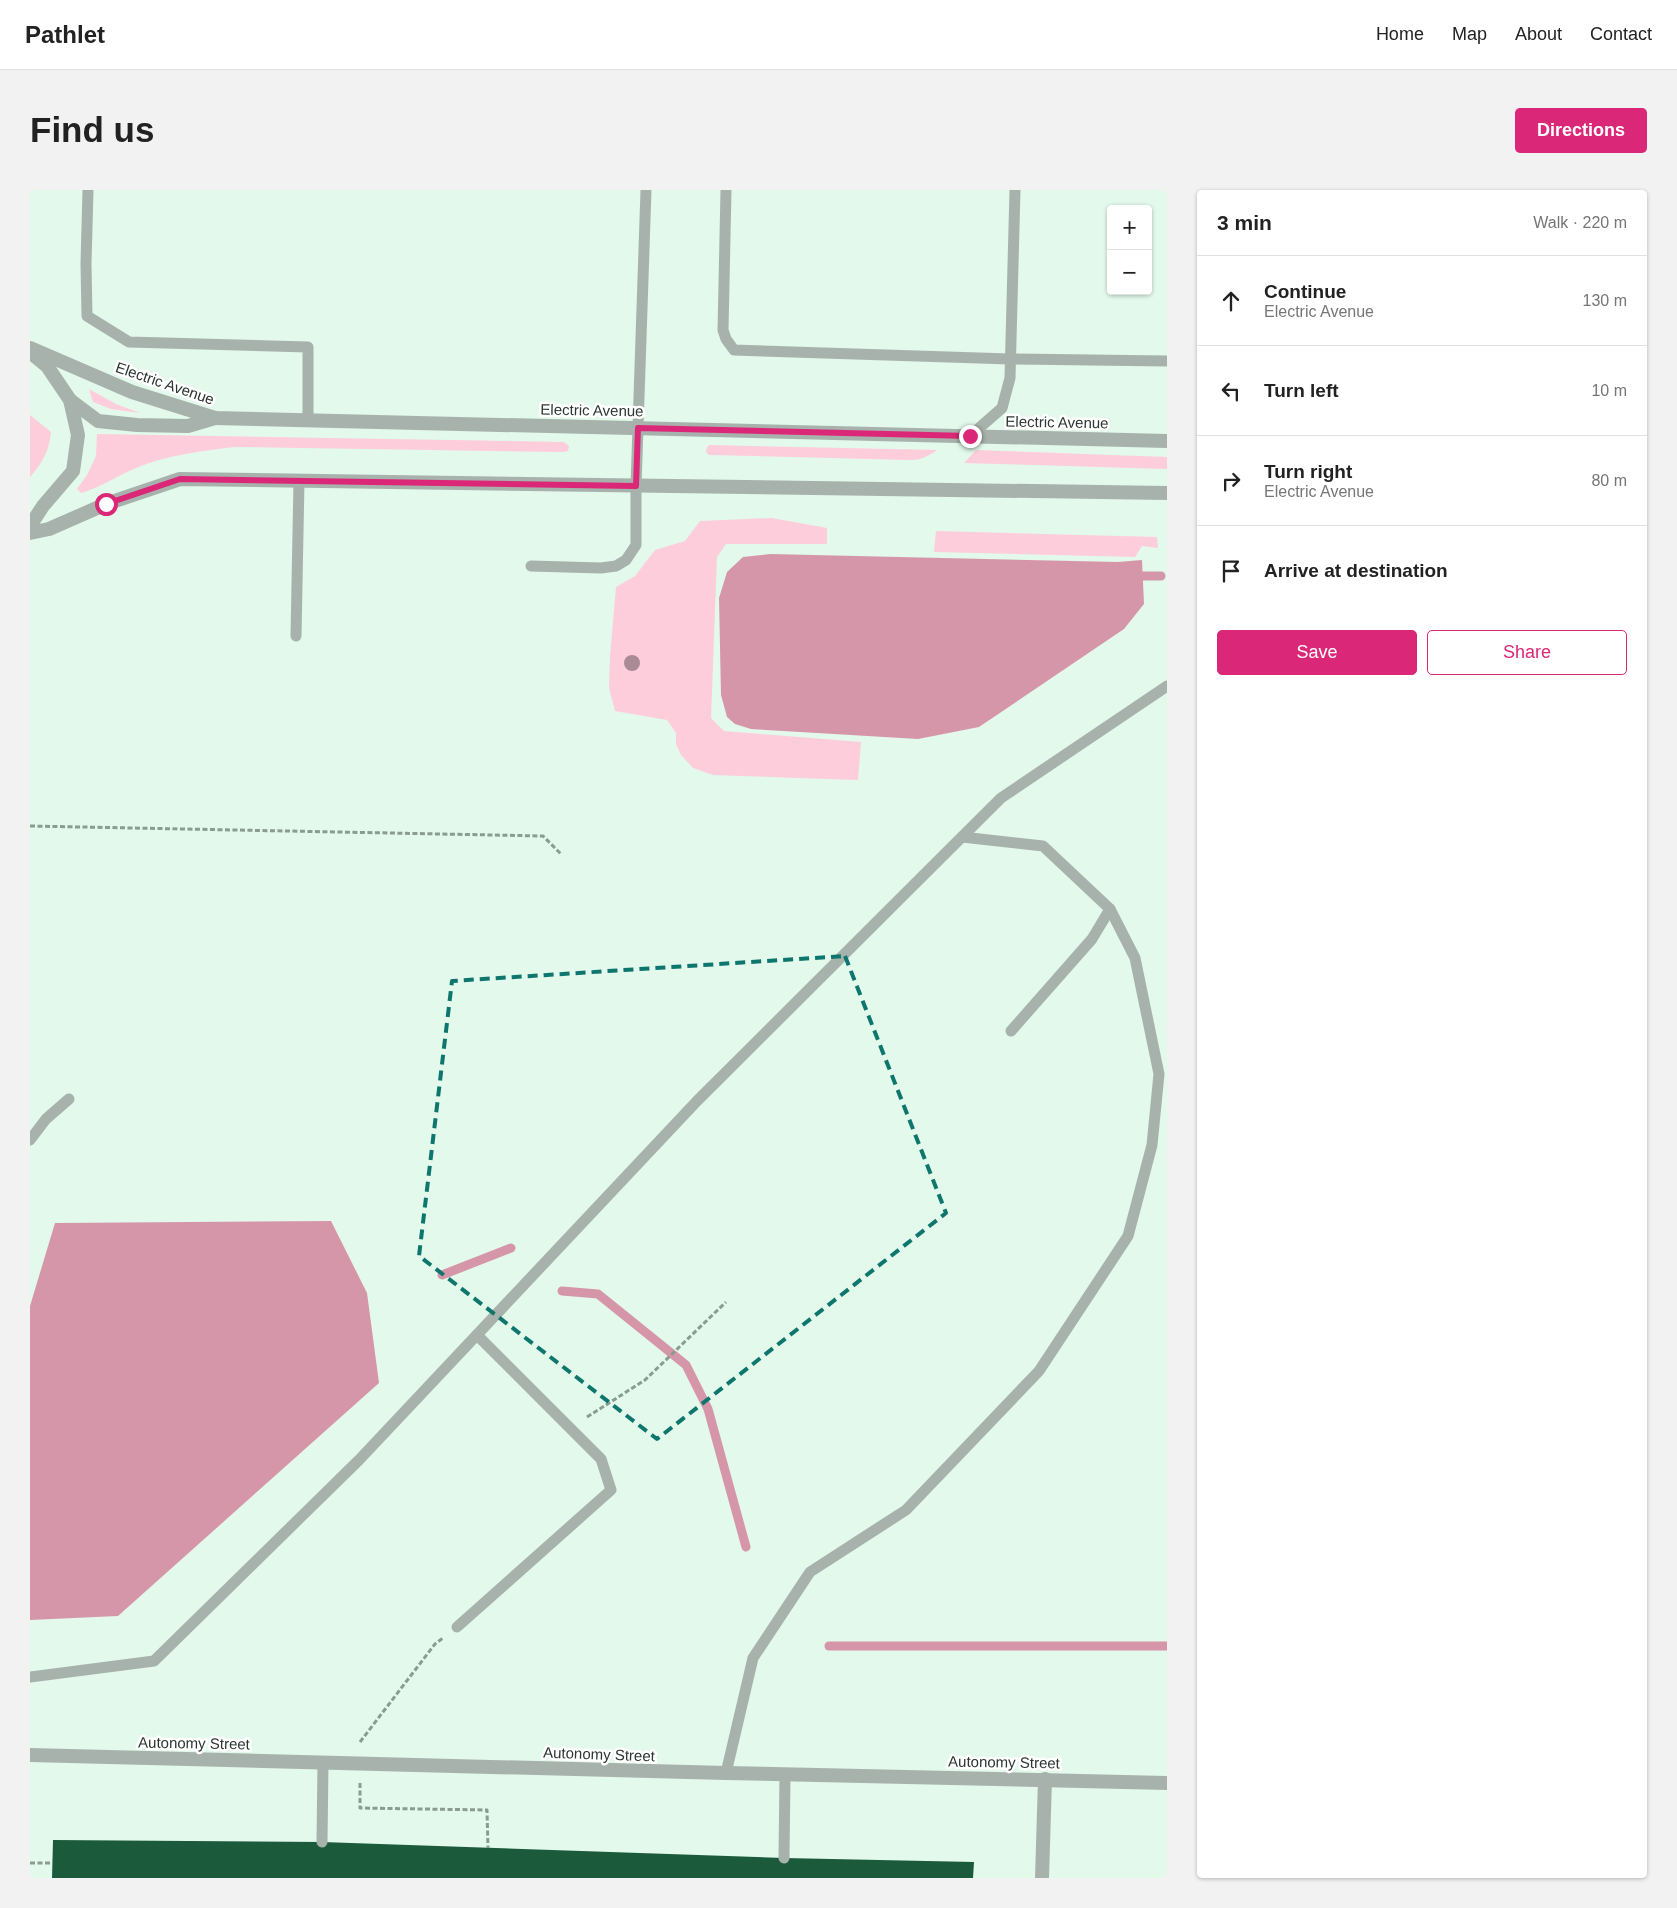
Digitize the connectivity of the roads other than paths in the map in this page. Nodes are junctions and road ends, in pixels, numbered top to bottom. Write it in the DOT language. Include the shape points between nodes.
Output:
graph roads {
  1 [pos="88,190"];
  2 [pos="646,190"];
  3 [pos="726,190"];
  4 [pos="1015,190"];
  5 [pos="30,348"];
  6 [pos="30,352"];
  7 [pos="1010,359"];
  8 [pos="1167,361"];
  9 [pos="70,400"];
  10 [pos="215,418"];
  11 [pos="308,420"];
  12 [pos="638,428"];
  13 [pos="970,436"];
  14 [pos="1167,441"];
  15 [pos="299,481"];
  16 [pos="636,486"];
  17 [pos="1167,493"];
  18 [pos="30,526"];
  19 [pos="30,533"];
  20 [pos="531,566"];
  21 [pos="296,636"];
  22 [pos="1167,686"];
  23 [pos="962,837"];
  24 [pos="1110,909"];
  25 [pos="1011,1031"];
  26 [pos="69,1099"];
  27 [pos="30,1140"];
  28 [pos="477,1335"];
  29 [pos="457,1627"];
  30 [pos="30,1677"];
  31 [pos="30,1755"];
  32 [pos="323,1763"];
  33 [pos="726,1774"];
  34 [pos="785,1775"];
  35 [pos="1045,1779"];
  36 [pos="1167,1782"];
  37 [pos="322,1842"];
  38 [pos="784,1858"];
  39 [pos="1042,1878"];
  1 -- 11 [label="lane" via="88,316 129,342 308,347"];
  2 -- 12 [label="lane"];
  3 -- 7 [label="lane" via="723,330 734,350"];
  4 -- 7 [label="lane"];
  5 -- 10 [label="street, Electric Avenue" via="132,392"];
  6 -- 9 [label="street" via="47,366"];
  7 -- 8 [label="lane"];
  7 -- 13 [label="lane" via="1010,378 1002,408"];
  9 -- 10 [label="street" via="98,421 188,426"];
  9 -- 18 [label="street" via="78,435 74,471"];
  10 -- 11 [label="street, Electric Avenue"];
  11 -- 12 [label="street, Electric Avenue"];
  12 -- 13 [label="street, Electric Avenue"];
  12 -- 16 [label="lane"];
  13 -- 14 [label="street, Electric Avenue"];
  15 -- 16 [label="street"];
  15 -- 19 [label="street" via="180,479 106,504 49,529"];
  15 -- 21 [label="lane"];
  16 -- 17 [label="street"];
  16 -- 20 [label="lane" via="636,545 626,560 616,566 601,568"];
  22 -- 23 [label="lane" via="1001,798"];
  23 -- 24 [label="lane" via="1043,846"];
  23 -- 28 [label="lane" via="697,1101"];
  24 -- 25 [label="lane" via="1092,939"];
  24 -- 33 [label="lane" via="1135,958 1159,1074 1152,1145 1128,1236 1039,1371 906,1510 810,1572 753,1658"];
  26 -- 27 [label="lane" via="46,1119"];
  28 -- 29 [label="lane" via="601,1459 611,1490"];
  28 -- 30 [label="lane" via="359,1460 154,1661"];
  31 -- 32 [label="street, Autonomy Street"];
  32 -- 33 [label="street, Autonomy Street"];
  32 -- 37 [label="lane"];
  33 -- 34 [label="street, Autonomy Street"];
  34 -- 35 [label="street, Autonomy Street"];
  34 -- 38 [label="lane"];
  35 -- 36 [label="street, Autonomy Street"];
  35 -- 39 [label="street"];
}
